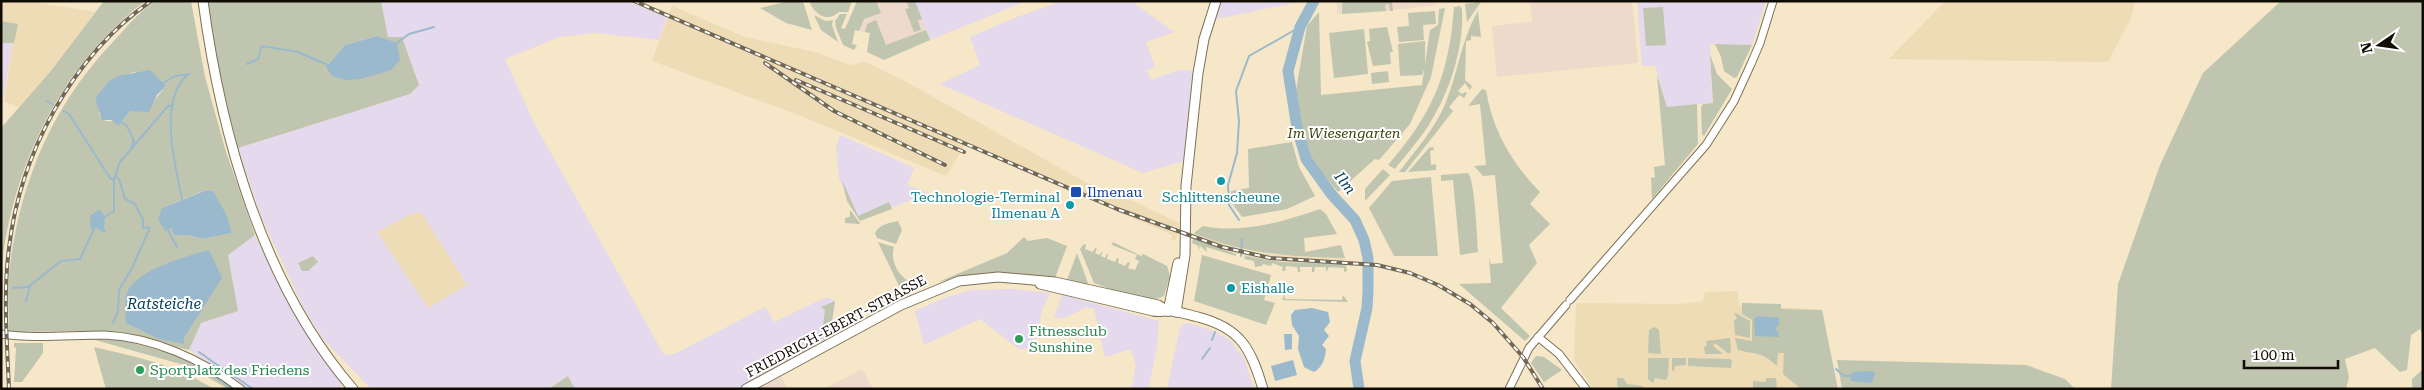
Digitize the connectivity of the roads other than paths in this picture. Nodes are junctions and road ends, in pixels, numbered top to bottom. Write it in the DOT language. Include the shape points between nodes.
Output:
graph roads {
  1 [pos="202,1"];
  2 [pos="1216,1"];
  3 [pos="1773,1"];
  4 [pos="1172,311"];
  5 [pos="1,334"];
  6 [pos="1538,337"];
  7 [pos="241,389"];
  8 [pos="354,389"];
  9 [pos="746,389"];
  10 [pos="1263,389"];
  11 [pos="1509,389"];
  12 [pos="1586,389"];
  1 -- 8 [label="main road" via="223,112 240,174 261,229 298,310"];
  2 -- 4 [label="main road" via="1198,73 1186,186 1187,227"];
  3 -- 6 [label="street" via="1760,43 1734,101 1706,145"];
  4 -- 9 [label="main road, FRIEDRICH-EBERT-STRASSE" via="1153,311 1028,280 998,277 959,281 838,338"];
  4 -- 10 [label="main road, FRIEDRICH-EBERT-STRASSE" via="1217,322 1235,333 1252,356"];
  5 -- 7 [label="street" via="106,336 138,340 192,358"];
  6 -- 11 [label="street" via="1521,360"];
  6 -- 12 [label="street" via="1559,354"];
}
